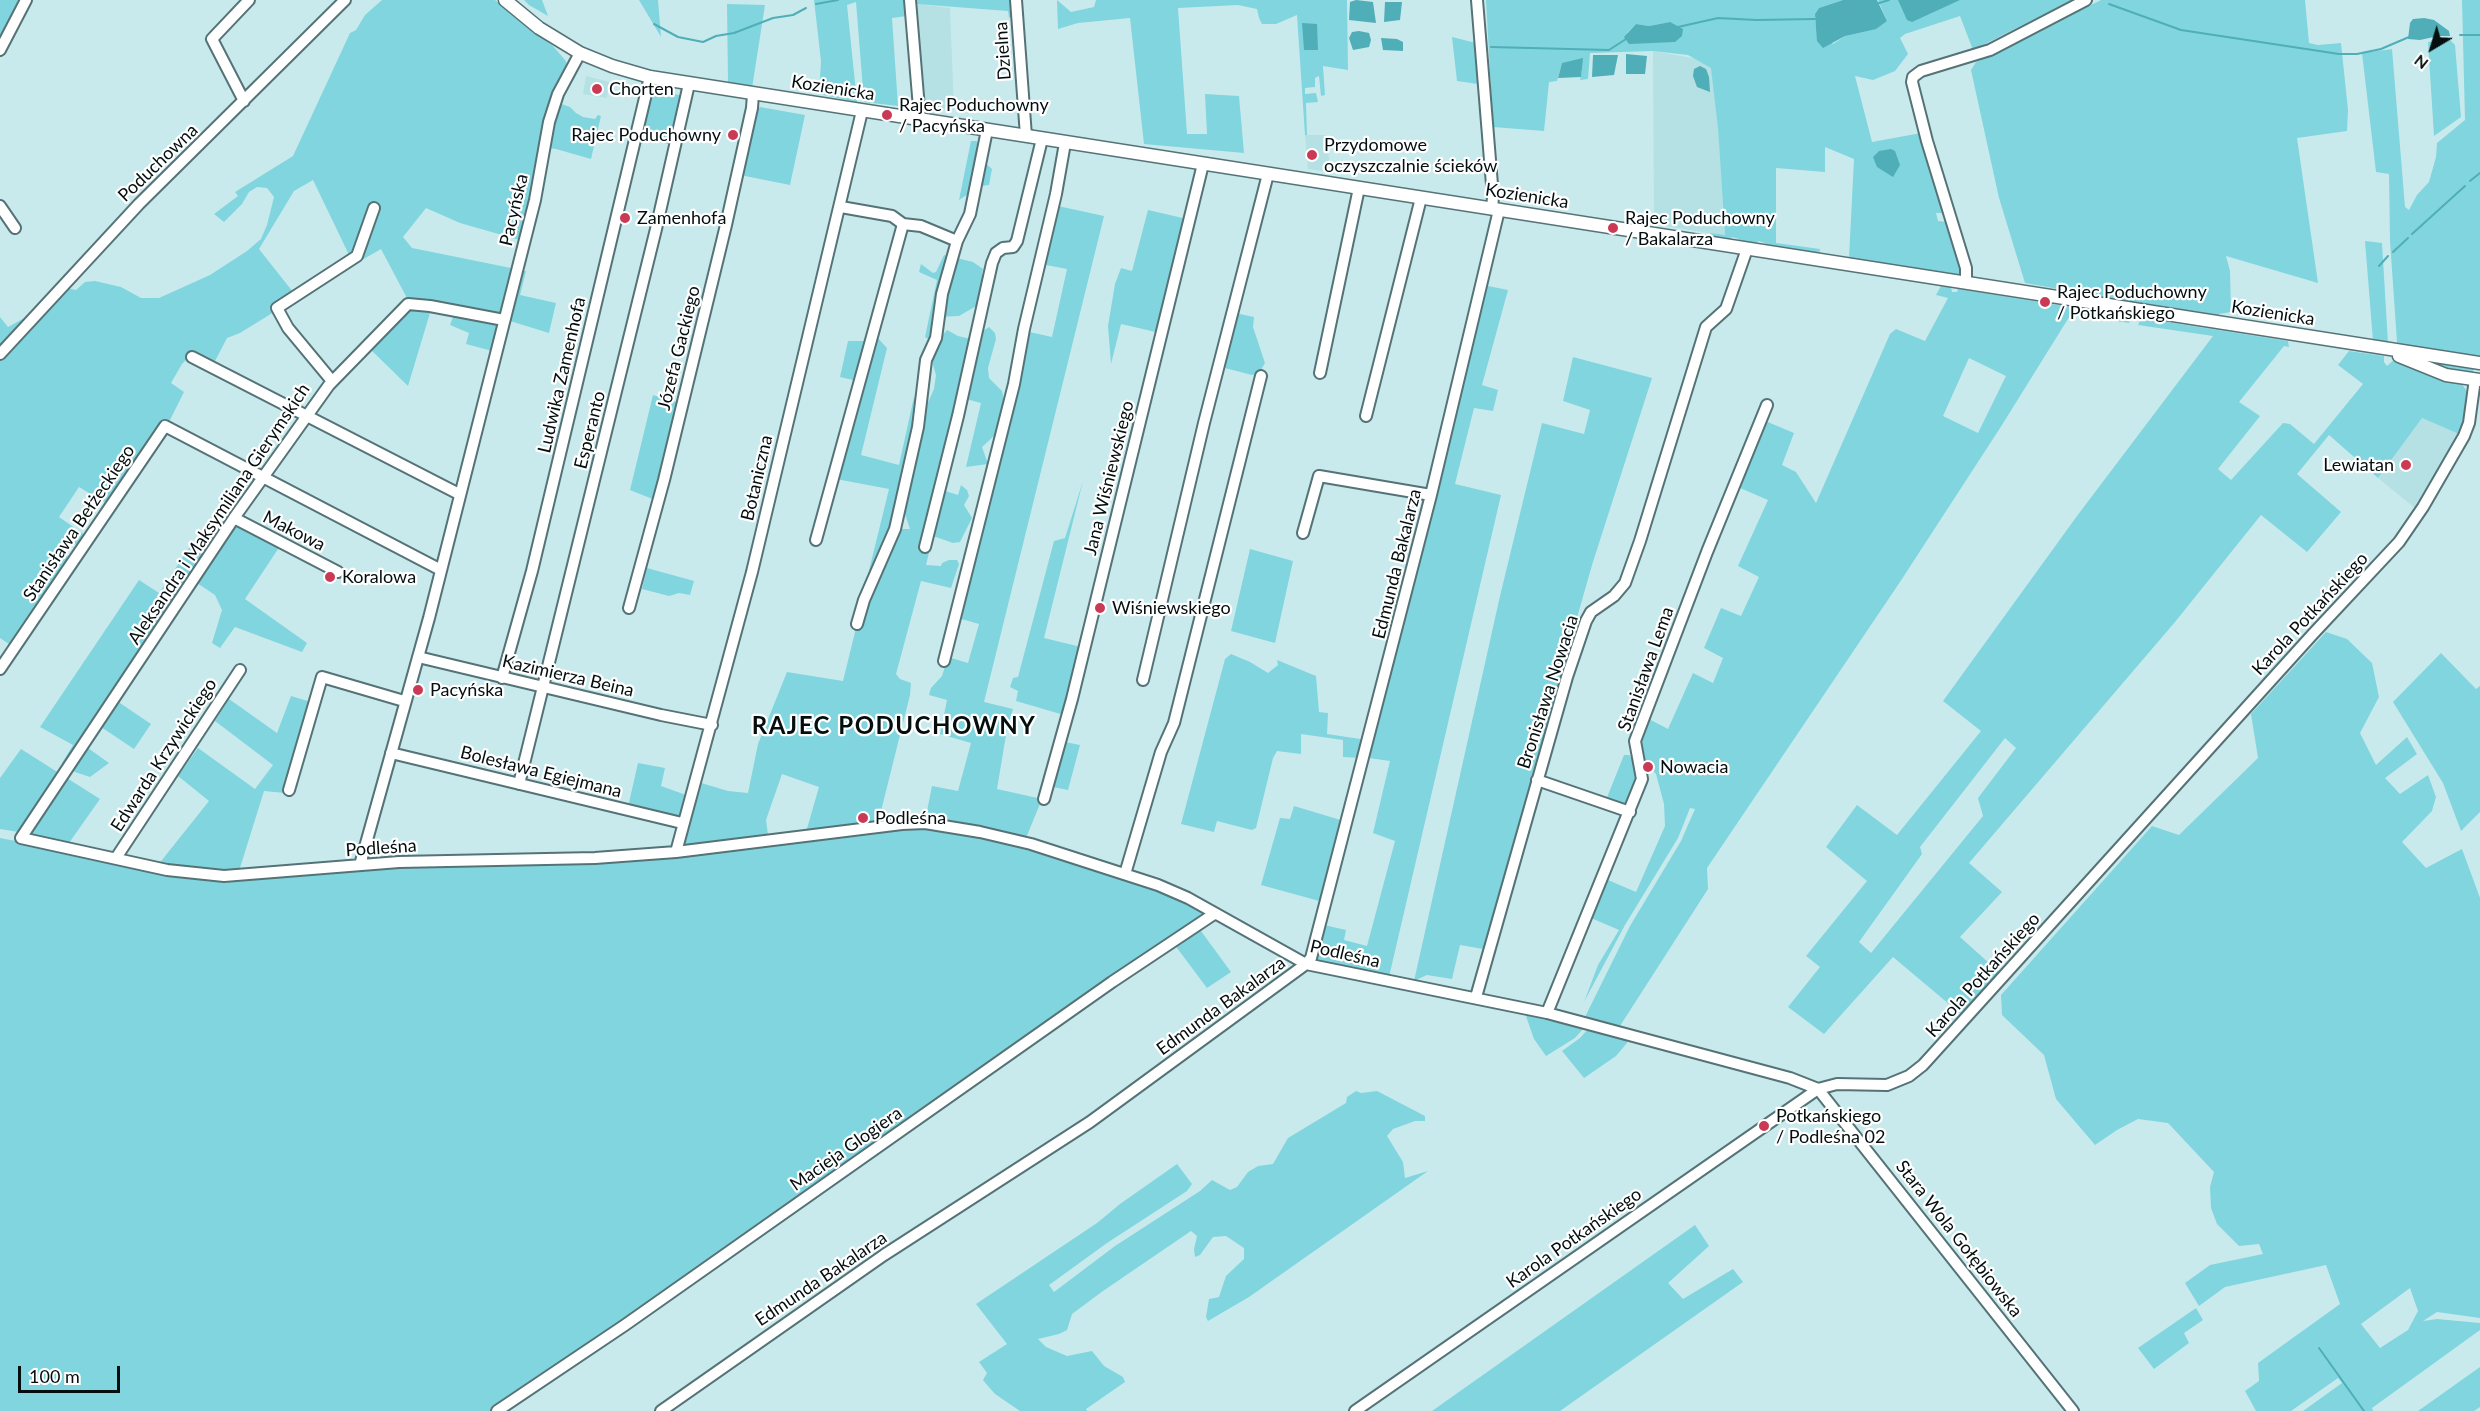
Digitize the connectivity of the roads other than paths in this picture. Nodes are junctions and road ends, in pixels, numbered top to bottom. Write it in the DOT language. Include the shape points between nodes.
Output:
graph roads {
  1 [pos="26,0"];
  2 [pos="249,0"];
  3 [pos="345,0"];
  4 [pos="505,0"];
  5 [pos="910,0"];
  6 [pos="1016,0"];
  7 [pos="1477,0"];
  8 [pos="2086,0"];
  9 [pos="0,50"];
  10 [pos="580,53"];
  11 [pos="650,77"];
  12 [pos="689,84"];
  13 [pos="753,94"];
  14 [pos="244,101"];
  15 [pos="862,111"];
  16 [pos="920,120"];
  17 [pos="987,130"];
  18 [pos="1026,136"];
  19 [pos="1042,139"];
  20 [pos="1065,143"];
  21 [pos="1203,164"];
  22 [pos="1268,174"];
  23 [pos="1359,188"];
  24 [pos="1421,198"];
  25 [pos="0,206"];
  26 [pos="841,207"];
  27 [pos="374,208"];
  28 [pos="1495,209"];
  29 [pos="903,224"];
  30 [pos="15,228"];
  31 [pos="957,241"];
  32 [pos="1747,249"];
  33 [pos="1966,283"];
  34 [pos="504,321"];
  35 [pos="2384,349"];
  36 [pos="0,354"];
  37 [pos="192,357"];
  38 [pos="1320,373"];
  39 [pos="2479,375"];
  40 [pos="1261,376"];
  41 [pos="332,381"];
  42 [pos="1767,405"];
  43 [pos="306,415"];
  44 [pos="1366,416"];
  45 [pos="263,476"];
  46 [pos="459,494"];
  47 [pos="1431,495"];
  48 [pos="234,518"];
  49 [pos="1303,533"];
  50 [pos="816,540"];
  51 [pos="925,547"];
  52 [pos="441,570"];
  53 [pos="338,572"];
  54 [pos="629,608"];
  55 [pos="857,624"];
  56 [pos="418,657"];
  57 [pos="944,661"];
  58 [pos="0,669"];
  59 [pos="240,670"];
  60 [pos="502,678"];
  61 [pos="1143,680"];
  62 [pos="543,686"];
  63 [pos="404,701"];
  64 [pos="712,725"];
  65 [pos="392,753"];
  66 [pos="1537,780"];
  67 [pos="519,784"];
  68 [pos="289,790"];
  69 [pos="1044,799"];
  70 [pos="1630,812"];
  71 [pos="682,824"];
  72 [pos="21,838"];
  73 [pos="676,852"];
  74 [pos="116,858"];
  75 [pos="360,865"];
  76 [pos="1125,874"];
  77 [pos="1214,914"];
  78 [pos="1306,964"];
  79 [pos="1476,997"];
  80 [pos="1547,1013"];
  81 [pos="1818,1089"];
  82 [pos="497,1411"];
  83 [pos="661,1411"];
  84 [pos="1355,1411"];
  85 [pos="2073,1411"];
  1 -- 9 [label="street"];
  2 -- 14 [label="street" via="212,39"];
  3 -- 14 [label="street, Poduchowna"];
  4 -- 10 [label="main road, Kozienicka" via="539,28"];
  5 -- 16 [label="street"];
  6 -- 18 [label="street, Dzielna"];
  7 -- 28 [label="street, Edmunda Bakalarza"];
  8 -- 33 [label="street" via="1990,50 1922,70 1913,77 1927,141 1966,267"];
  10 -- 11 [label="main road, Kozienicka"];
  10 -- 34 [label="street, Pacyńska" via="558,94 549,122 536,200"];
  11 -- 12 [label="main road, Kozienicka"];
  11 -- 60 [label="street, Ludwika Zamenhofa" via="532,571"];
  12 -- 13 [label="main road, Kozienicka"];
  12 -- 62 [label="street, Esperanto"];
  13 -- 15 [label="main road, Kozienicka"];
  13 -- 54 [label="street, Józefa Gackiego" via="726,225"];
  14 -- 36 [label="street, Poduchowna" via="139,204"];
  15 -- 16 [label="main road, Kozienicka"];
  15 -- 26 [label="street, Botaniczna"];
  16 -- 17 [label="main road, Kozienicka"];
  17 -- 18 [label="main road, Kozienicka"];
  17 -- 31 [label="street" via="970,214"];
  18 -- 19 [label="main road, Kozienicka"];
  19 -- 20 [label="main road, Kozienicka"];
  19 -- 51 [label="street" via="1017,241 1013,247 996,253 992,263"];
  20 -- 21 [label="main road, Kozienicka"];
  20 -- 57 [label="street" via="1014,384"];
  21 -- 22 [label="main road, Kozienicka"];
  21 -- 69 [label="street, Jana Wiśniewskiego"];
  22 -- 23 [label="main road, Kozienicka"];
  22 -- 61 [label="street"];
  23 -- 24 [label="main road, Kozienicka"];
  23 -- 38 [label="street"];
  24 -- 28 [label="main road, Kozienicka"];
  24 -- 44 [label="street"];
  25 -- 30 [label="street"];
  26 -- 29 [label="street" via="892,216"];
  26 -- 64 [label="street, Botaniczna"];
  27 -- 41 [label="street" via="357,256 277,308 288,328"];
  28 -- 32 [label="main road, Kozienicka"];
  28 -- 47 [label="street, Edmunda Bakalarza"];
  29 -- 31 [label="street" via="921,226"];
  29 -- 50 [label="street"];
  31 -- 55 [label="street" via="942,294 936,338 926,360 918,427 895,529"];
  32 -- 33 [label="main road, Kozienicka"];
  32 -- 66 [label="street, Bronisława Nowacia" via="1726,309 1706,327 1625,583 1586,621"];
  33 -- 35 [label="main road, Kozienicka"];
  34 -- 41 [label="street, Aleksandra i Maksymiliana Gierymskich" via="408,304"];
  34 -- 46 [label="street, Pacyńska"];
  35 -- 39 [label="main road, Kozienicka"];
  35 -- 39 [label="main road, Kozienicka" via="2446,375"];
  37 -- 43 [label="street"];
  39 -- 81 [label="street, Karola Potkańskiego" via="2464,436 2399,542 1931,1057 1917,1071 1894,1083"];
  40 -- 76 [label="street" via="1174,723 1161,752"];
  41 -- 43 [label="street, Aleksandra i Maksymiliana Gierymskich"];
  42 -- 70 [label="street, Stanisława Lema" via="1635,741 1642,779"];
  43 -- 45 [label="street, Aleksandra i Maksymiliana Gierymskich"];
  43 -- 46 [label="street"];
  45 -- 48 [label="street, Aleksandra i Maksymiliana Gierymskich"];
  45 -- 52 [label="street"];
  45 -- 58 [label="street, Stanisława Bełżeckiego" via="165,426"];
  46 -- 52 [label="street, Pacyńska"];
  47 -- 49 [label="street" via="1319,476"];
  47 -- 78 [label="street, Edmunda Bakalarza" via="1324,912"];
  48 -- 53 [label="street, Makowa"];
  48 -- 72 [label="street, Aleksandra i Maksymiliana Gierymskich"];
  52 -- 56 [label="street, Pacyńska"];
  56 -- 60 [label="street, Kazimierza Beina"];
  56 -- 63 [label="street, Pacyńska"];
  59 -- 74 [label="street, Edwarda Krzywickiego"];
  60 -- 62 [label="street, Kazimierza Beina"];
  62 -- 64 [label="street, Kazimierza Beina"];
  62 -- 67 [label="street, Esperanto"];
  63 -- 65 [label="street, Pacyńska"];
  63 -- 68 [label="street" via="322,677"];
  64 -- 71 [label="street, Botaniczna"];
  65 -- 67 [label="street, Bolesława Egiejmana"];
  65 -- 75 [label="street, Pacyńska"];
  66 -- 70 [label="street"];
  66 -- 79 [label="street, Bronisława Nowacia"];
  67 -- 71 [label="street, Bolesława Egiejmana"];
  70 -- 80 [label="street, Stanisława Lema"];
  71 -- 73 [label="street, Botaniczna"];
  72 -- 74 [label="street, Podleśna"];
  73 -- 75 [label="street, Podleśna"];
  73 -- 76 [label="street, Podleśna" via="925,824 1031,844"];
  74 -- 75 [label="street, Podleśna" via="167,870 224,876"];
  76 -- 77 [label="street, Podleśna" via="1188,898"];
  77 -- 78 [label="street, Podleśna"];
  77 -- 82 [label="street, Macieja Glogiera"];
  78 -- 79 [label="street, Podleśna"];
  78 -- 83 [label="street, Edmunda Bakalarza" via="1090,1122 884,1256"];
  79 -- 80 [label="street, Podleśna"];
  80 -- 81 [label="street, Podleśna" via="1790,1078"];
  81 -- 84 [label="street, Karola Potkańskiego"];
  81 -- 85 [label="street, Stara Wola Gołębiowska"];
}
